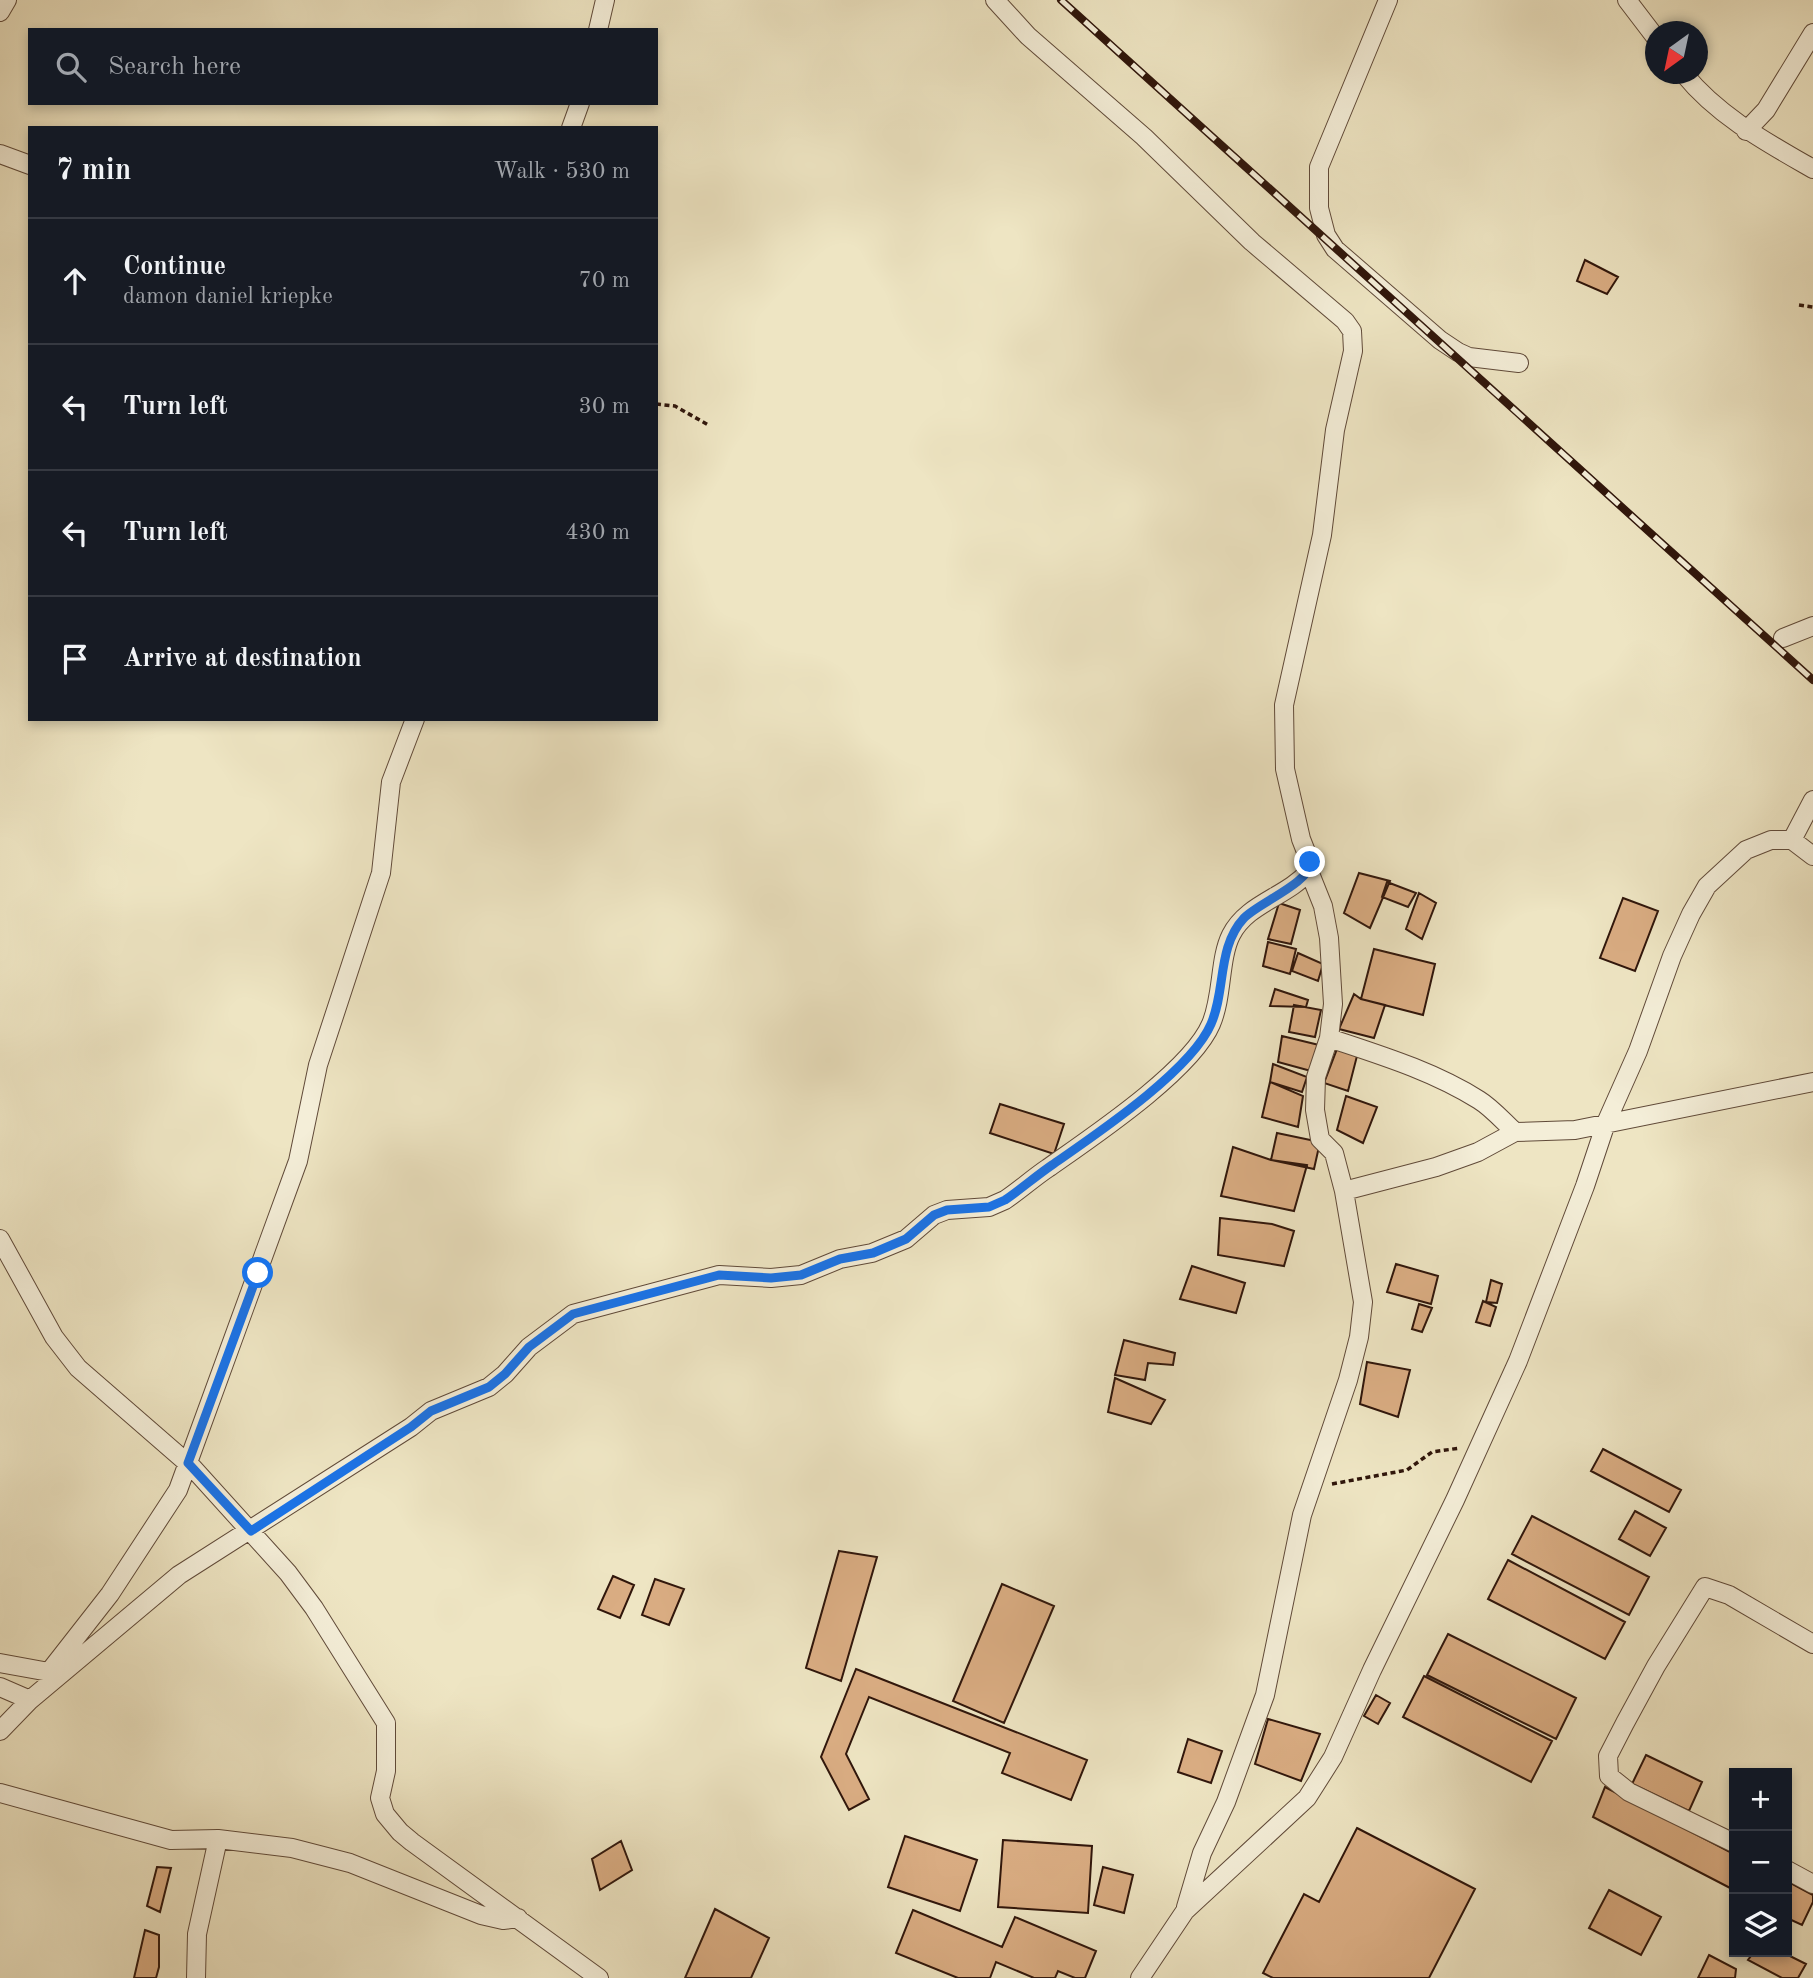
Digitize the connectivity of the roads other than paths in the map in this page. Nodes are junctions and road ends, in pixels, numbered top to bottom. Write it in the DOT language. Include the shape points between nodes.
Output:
graph roads {
  1 [pos="7,0"];
  2 [pos="605,0"];
  3 [pos="995,0"];
  4 [pos="1626,0"];
  5 [pos="1387,1"];
  6 [pos="0,12"];
  7 [pos="1645,24"];
  8 [pos="598,28"];
  9 [pos="1813,33"];
  10 [pos="1692,84"];
  11 [pos="579,105"];
  12 [pos="572,126"];
  13 [pos="1746,131"];
  14 [pos="0,153"];
  15 [pos="28,164"];
  16 [pos="1813,169"];
  17 [pos="1520,362"];
  18 [pos="1813,626"];
  19 [pos="1783,638"];
  20 [pos="414,721"];
  21 [pos="1813,800"];
  22 [pos="1792,840"];
  23 [pos="1813,856"];
  24 [pos="1309,871"];
  25 [pos="1329,1038"];
  26 [pos="1813,1082"];
  27 [pos="1606,1123"];
  28 [pos="1515,1132"];
  29 [pos="1344,1191"];
  30 [pos="0,1239"];
  31 [pos="188,1463"];
  32 [pos="251,1531"];
  33 [pos="1813,1644"];
  34 [pos="0,1663"];
  35 [pos="0,1687"];
  36 [pos="30,1700"];
  37 [pos="0,1731"];
  38 [pos="0,1793"];
  39 [pos="218,1839"];
  40 [pos="1729,1841"];
  41 [pos="1792,1873"];
  42 [pos="1813,1884"];
  43 [pos="1185,1911"];
  44 [pos="518,1918"];
  45 [pos="197,1978"];
  46 [pos="599,1978"];
  47 [pos="1140,1978"];
  1 -- 6 [label="street"];
  2 -- 8 [label="street"];
  3 -- 24 [label="street" via="1028,36 1352,331 1353,351 1335,430 1322,534 1284,705 1284,769"];
  4 -- 7 [label="street"];
  5 -- 17 [label="street" via="1319,167 1319,208 1326,235 1335,249 1449,346 1469,357"];
  9 -- 13 [label="street" via="1766,110"];
  10 -- 13 [label="street"];
  11 -- 12 [label="street"];
  13 -- 16 [label="street"];
  14 -- 15 [label="street"];
  18 -- 19 [label="street"];
  20 -- 31 [label="street" via="391,782 381,873 318,1065 298,1161"];
  21 -- 22 [label="street"];
  22 -- 23 [label="street"];
  22 -- 27 [label="street" via="1772,840 1746,850 1707,886 1672,956"];
  24 -- 25 [label="street" via="1329,937 1334,1004"];
  24 -- 32 [label="street" via="1244,918 1231,935 1220,996 1203,1039 1118,1117 1005,1200 989,1207 947,1210 906,1239 801,1275 719,1275 573,1314 529,1347 489,1387 431,1411"];
  25 -- 28 [label="street" via="1448,1082 1482,1101"];
  25 -- 29 [label="street" via="1317,1077 1315,1110 1320,1139 1334,1153"];
  26 -- 27 [label="street"];
  27 -- 28 [label="street" via="1575,1130"];
  27 -- 43 [label="street" via="1518,1361 1327,1767 1307,1798"];
  28 -- 29 [label="street" via="1447,1163"];
  29 -- 43 [label="street" via="1363,1303 1359,1337 1302,1516 1265,1695 1202,1853"];
  30 -- 31 [label="street" via="54,1337 78,1368"];
  31 -- 32 [label="street"];
  31 -- 34 [label="street" via="178,1490 110,1594 49,1672"];
  32 -- 36 [label="street" via="179,1575"];
  32 -- 44 [label="street" via="314,1608 386,1723 386,1771 380,1798 385,1814 400,1832"];
  33 -- 40 [label="street" via="1729,1595 1705,1587 1656,1665 1608,1756 1609,1776 1629,1792"];
  35 -- 36 [label="street"];
  36 -- 37 [label="street"];
  38 -- 39 [label="street" via="171,1840"];
  39 -- 44 [label="street" via="292,1848 350,1863 481,1915"];
  39 -- 45 [label="street" via="197,1934"];
  41 -- 42 [label="street"];
  43 -- 47 [label="street"];
  44 -- 46 [label="street"];
}
